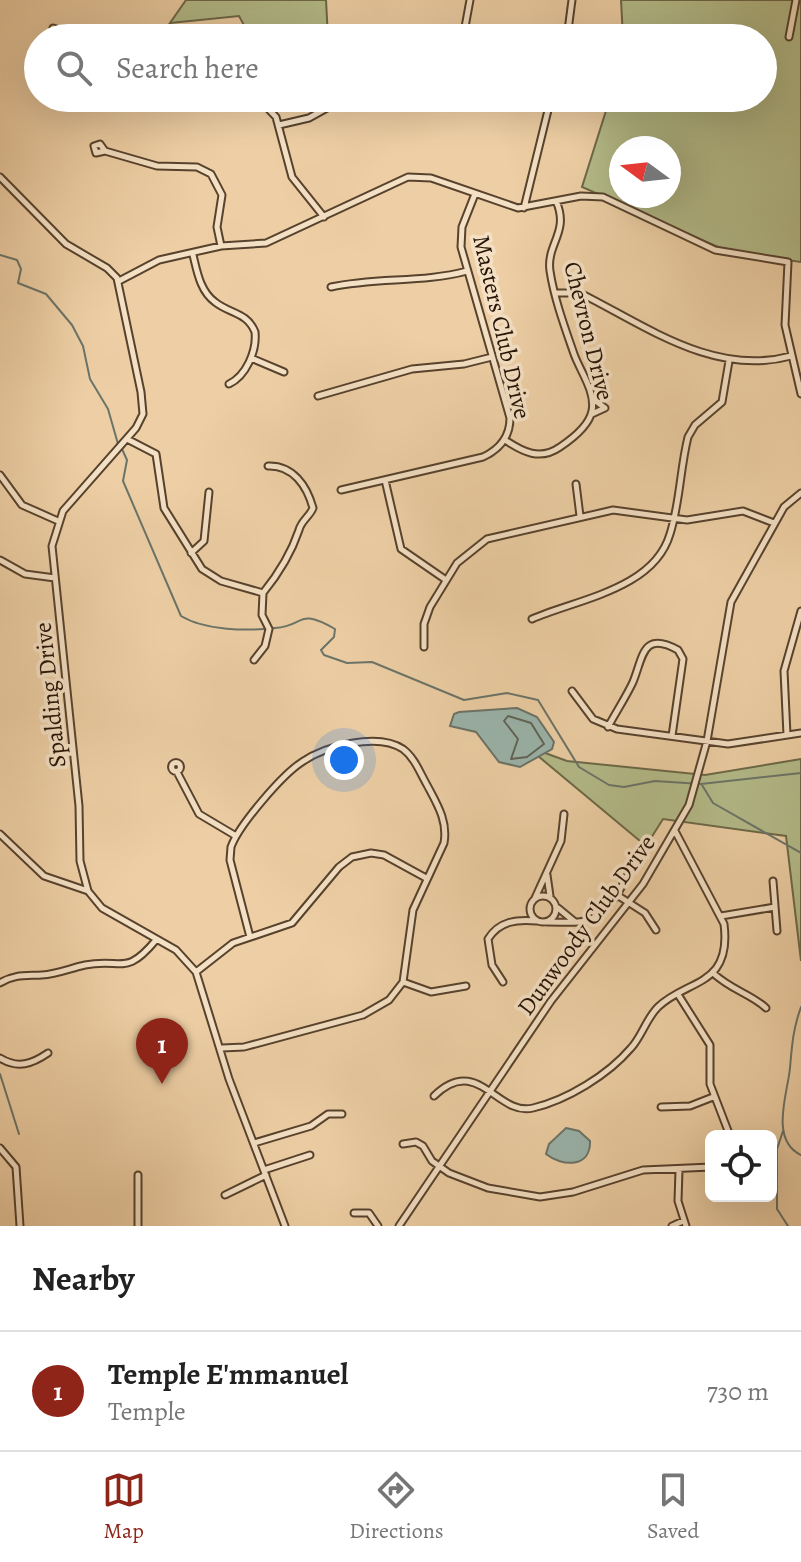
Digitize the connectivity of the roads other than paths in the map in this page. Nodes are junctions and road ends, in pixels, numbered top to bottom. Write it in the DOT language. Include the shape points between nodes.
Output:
graph roads {
  1 [pos="470,0"];
  2 [pos="572,0"];
  3 [pos="796,0"];
  4 [pos="466,24"];
  5 [pos="569,24"];
  6 [pos="789,37"];
  7 [pos="272,112"];
  8 [pos="320,112"];
  9 [pos="548,112"];
  10 [pos="279,125"];
  11 [pos="105,151"];
  12 [pos="0,177"];
  13 [pos="475,194"];
  14 [pos="556,201"];
  15 [pos="524,208"];
  16 [pos="324,217"];
  17 [pos="221,246"];
  18 [pos="193,255"];
  19 [pos="467,271"];
  20 [pos="119,281"];
  21 [pos="331,287"];
  22 [pos="556,293"];
  23 [pos="791,356"];
  24 [pos="492,357"];
  25 [pos="251,358"];
  26 [pos="729,361"];
  27 [pos="284,372"];
  28 [pos="229,384"];
  29 [pos="801,394"];
  30 [pos="318,396"];
  31 [pos="593,399"];
  32 [pos="592,415"];
  33 [pos="127,439"];
  34 [pos="505,440"];
  35 [pos="268,466"];
  36 [pos="0,475"];
  37 [pos="385,480"];
  38 [pos="576,484"];
  39 [pos="341,490"];
  40 [pos="209,492"];
  41 [pos="801,493"];
  42 [pos="580,516"];
  43 [pos="674,518"];
  44 [pos="58,521"];
  45 [pos="774,523"];
  46 [pos="191,553"];
  47 [pos="0,560"];
  48 [pos="55,578"];
  49 [pos="446,580"];
  50 [pos="263,593"];
  51 [pos="801,611"];
  52 [pos="532,619"];
  53 [pos="424,647"];
  54 [pos="254,660"];
  55 [pos="572,691"];
  56 [pos="608,727"];
  57 [pos="801,733"];
  58 [pos="787,735"];
  59 [pos="672,736"];
  60 [pos="707,741"];
  61 [pos="177,772"];
  62 [pos="564,814"];
  63 [pos="675,830"];
  64 [pos="0,834"];
  65 [pos="236,836"];
  66 [pos="637,858"];
  67 [pos="547,874"];
  68 [pos="426,878"];
  69 [pos="773,881"];
  70 [pos="88,891"];
  71 [pos="617,895"];
  72 [pos="535,898"];
  73 [pos="550,898"];
  74 [pos="629,904"];
  75 [pos="530,905"];
  76 [pos="556,906"];
  77 [pos="775,907"];
  78 [pos="721,916"];
  79 [pos="518,919"];
  80 [pos="537,921"];
  81 [pos="547,922"];
  82 [pos="575,922"];
  83 [pos="656,930"];
  84 [pos="777,931"];
  85 [pos="250,937"];
  86 [pos="156,940"];
  87 [pos="206,962"];
  88 [pos="191,965"];
  89 [pos="196,972"];
  90 [pos="713,973"];
  91 [pos="403,982"];
  92 [pos="503,982"];
  93 [pos="0,983"];
  94 [pos="466,986"];
  95 [pos="679,996"];
  96 [pos="766,1008"];
  97 [pos="244,1047"];
  98 [pos="222,1048"];
  99 [pos="48,1053"];
  100 [pos="224,1056"];
  101 [pos="0,1058"];
  102 [pos="492,1091"];
  103 [pos="434,1096"];
  104 [pos="713,1097"];
  105 [pos="661,1107"];
  106 [pos="342,1114"];
  107 [pos="727,1130"];
  108 [pos="254,1143"];
  109 [pos="403,1144"];
  110 [pos="0,1148"];
  111 [pos="310,1155"];
  112 [pos="441,1168"];
  113 [pos="705,1168"];
  114 [pos="679,1170"];
  115 [pos="265,1173"];
  116 [pos="138,1175"];
  117 [pos="225,1195"];
  118 [pos="354,1213"];
  119 [pos="685,1224"];
  120 [pos="20,1226"];
  121 [pos="138,1226"];
  122 [pos="285,1226"];
  123 [pos="378,1226"];
  124 [pos="399,1226"];
  125 [pos="672,1226"];
  1 -- 4 [label="street"];
  2 -- 5 [label="street"];
  3 -- 6 [label="street"];
  7 -- 10 [label="street"];
  8 -- 10 [label="street"];
  9 -- 15 [label="street"];
  10 -- 16 [label="street" via="292,177"];
  11 -- 17 [label="street" via="211,174 222,195 217,227"];
  12 -- 20 [label="street" via="66,244"];
  13 -- 15 [label="street"];
  13 -- 16 [label="street" via="431,178 408,177"];
  13 -- 19 [label="street, Masters Club Drive" via="460,236"];
  14 -- 15 [label="street"];
  14 -- 22 [label="street, Chevron Drive" via="561,228 550,265"];
  14 -- 23 [label="street" via="603,197 715,250 784,260 790,265 785,315"];
  16 -- 17 [label="street" via="266,243"];
  17 -- 18 [label="street"];
  18 -- 20 [label="street" via="151,263"];
  18 -- 25 [label="street" via="209,297 252,325 256,341"];
  19 -- 21 [label="street" via="436,279"];
  19 -- 24 [label="street, Masters Club Drive"];
  20 -- 33 [label="street, Spalding Drive" via="143,405 140,423"];
  22 -- 26 [label="street" via="579,293 698,352"];
  22 -- 31 [label="street, Chevron Drive"];
  23 -- 26 [label="street" via="761,363"];
  23 -- 29 [label="street"];
  24 -- 30 [label="street" via="412,369"];
  24 -- 34 [label="street, Masters Club Drive" via="510,418"];
  25 -- 27 [label="street"];
  25 -- 28 [label="street"];
  26 -- 43 [label="street" via="722,402 688,437"];
  31 -- 32 [label="street, Chevron Drive"];
  31 -- 32 [label="street" via="605,408"];
  32 -- 34 [label="street, Chevron Drive" via="547,454 527,453"];
  33 -- 44 [label="street, Spalding Drive"];
  33 -- 46 [label="street" via="156,454 164,508"];
  34 -- 37 [label="street, Masters Club Drive" via="483,457"];
  35 -- 50 [label="street" via="292,472 313,508"];
  36 -- 44 [label="street" via="22,505"];
  37 -- 39 [label="street, Masters Club Drive"];
  37 -- 49 [label="street" via="401,549"];
  38 -- 42 [label="street"];
  40 -- 46 [label="street" via="204,541"];
  41 -- 45 [label="street, Dunwoody Club Drive"];
  42 -- 43 [label="street" via="623,509"];
  42 -- 49 [label="street" via="487,539 462,557"];
  43 -- 45 [label="street" via="701,520 743,511"];
  43 -- 52 [label="street" via="664,549 639,576"];
  44 -- 48 [label="street, Spalding Drive" via="52,546"];
  45 -- 60 [label="street, Dunwoody Club Drive" via="731,602"];
  46 -- 50 [label="street" via="213,577"];
  47 -- 48 [label="street" via="25,574"];
  48 -- 70 [label="street, Spalding Drive" via="80,861"];
  49 -- 53 [label="street" via="426,614"];
  50 -- 54 [label="street" via="262,615 270,628"];
  51 -- 58 [label="street" via="784,671"];
  55 -- 56 [label="street" via="589,715"];
  56 -- 59 [label="street"];
  56 -- 59 [label="street" via="642,652 661,644 678,650 683,659"];
  57 -- 58 [label="street"];
  58 -- 60 [label="street" via="744,743"];
  59 -- 60 [label="street"];
  60 -- 63 [label="street, Dunwoody Club Drive" via="695,790"];
  61 -- 65 [label="street" via="199,814"];
  62 -- 67 [label="street" via="563,834"];
  63 -- 74 [label="street, Dunwoody Club Drive"];
  63 -- 78 [label="street"];
  64 -- 70 [label="street" via="44,876"];
  65 -- 68 [label="street" via="303,761 384,741 413,759 444,819 444,843"];
  65 -- 85 [label="street" via="230,860"];
  66 -- 71 [label="street"];
  67 -- 72 [label="street"];
  67 -- 73 [label="street"];
  68 -- 85 [label="street" via="384,855 357,855 339,867 292,923"];
  68 -- 91 [label="street" via="410,923"];
  69 -- 77 [label="street"];
  70 -- 86 [label="street" via="102,908"];
  71 -- 74 [label="street"];
  71 -- 82 [label="street" via="588,923"];
  72 -- 73 [label="street"];
  72 -- 75 [label="street"];
  73 -- 76 [label="street"];
  74 -- 83 [label="street" via="645,913"];
  74 -- 102 [label="street, Dunwoody Club Drive" via="551,1001"];
  75 -- 79 [label="street"];
  75 -- 80 [label="street"];
  76 -- 81 [label="street" via="555,916"];
  76 -- 82 [label="street"];
  77 -- 78 [label="street"];
  77 -- 84 [label="street"];
  78 -- 90 [label="street" via="726,937"];
  79 -- 80 [label="street"];
  79 -- 92 [label="street" via="488,939 492,965"];
  80 -- 81 [label="street"];
  81 -- 82 [label="street"];
  85 -- 87 [label="street"];
  86 -- 88 [label="street"];
  86 -- 93 [label="street" via="128,964 89,964"];
  87 -- 88 [label="street"];
  87 -- 89 [label="street"];
  88 -- 89 [label="street"];
  89 -- 98 [label="street"];
  90 -- 95 [label="street"];
  90 -- 96 [label="street"];
  91 -- 94 [label="street" via="431,992"];
  91 -- 97 [label="street" via="369,1013"];
  95 -- 102 [label="street" via="655,1010 622,1057 567,1095 526,1109"];
  95 -- 104 [label="street" via="710,1045"];
  97 -- 98 [label="street"];
  97 -- 100 [label="street"];
  98 -- 100 [label="street"];
  99 -- 101 [label="street" via="20,1065"];
  100 -- 108 [label="street"];
  102 -- 103 [label="street" via="476,1083 459,1083"];
  102 -- 112 [label="street, Dunwoody Club Drive"];
  104 -- 105 [label="street" via="690,1106"];
  104 -- 107 [label="street"];
  106 -- 108 [label="street" via="328,1114 311,1126"];
  108 -- 115 [label="street"];
  109 -- 112 [label="street" via="423,1146"];
  110 -- 120 [label="street" via="16,1167"];
  111 -- 115 [label="street"];
  112 -- 114 [label="street" via="488,1188 540,1197 643,1170"];
  112 -- 124 [label="street, Dunwoody Club Drive"];
  113 -- 114 [label="street"];
  114 -- 119 [label="street" via="678,1201"];
  115 -- 117 [label="street"];
  115 -- 122 [label="street"];
  116 -- 121 [label="street"];
  118 -- 123 [label="street" via="369,1213"];
  119 -- 125 [label="street"];
}
